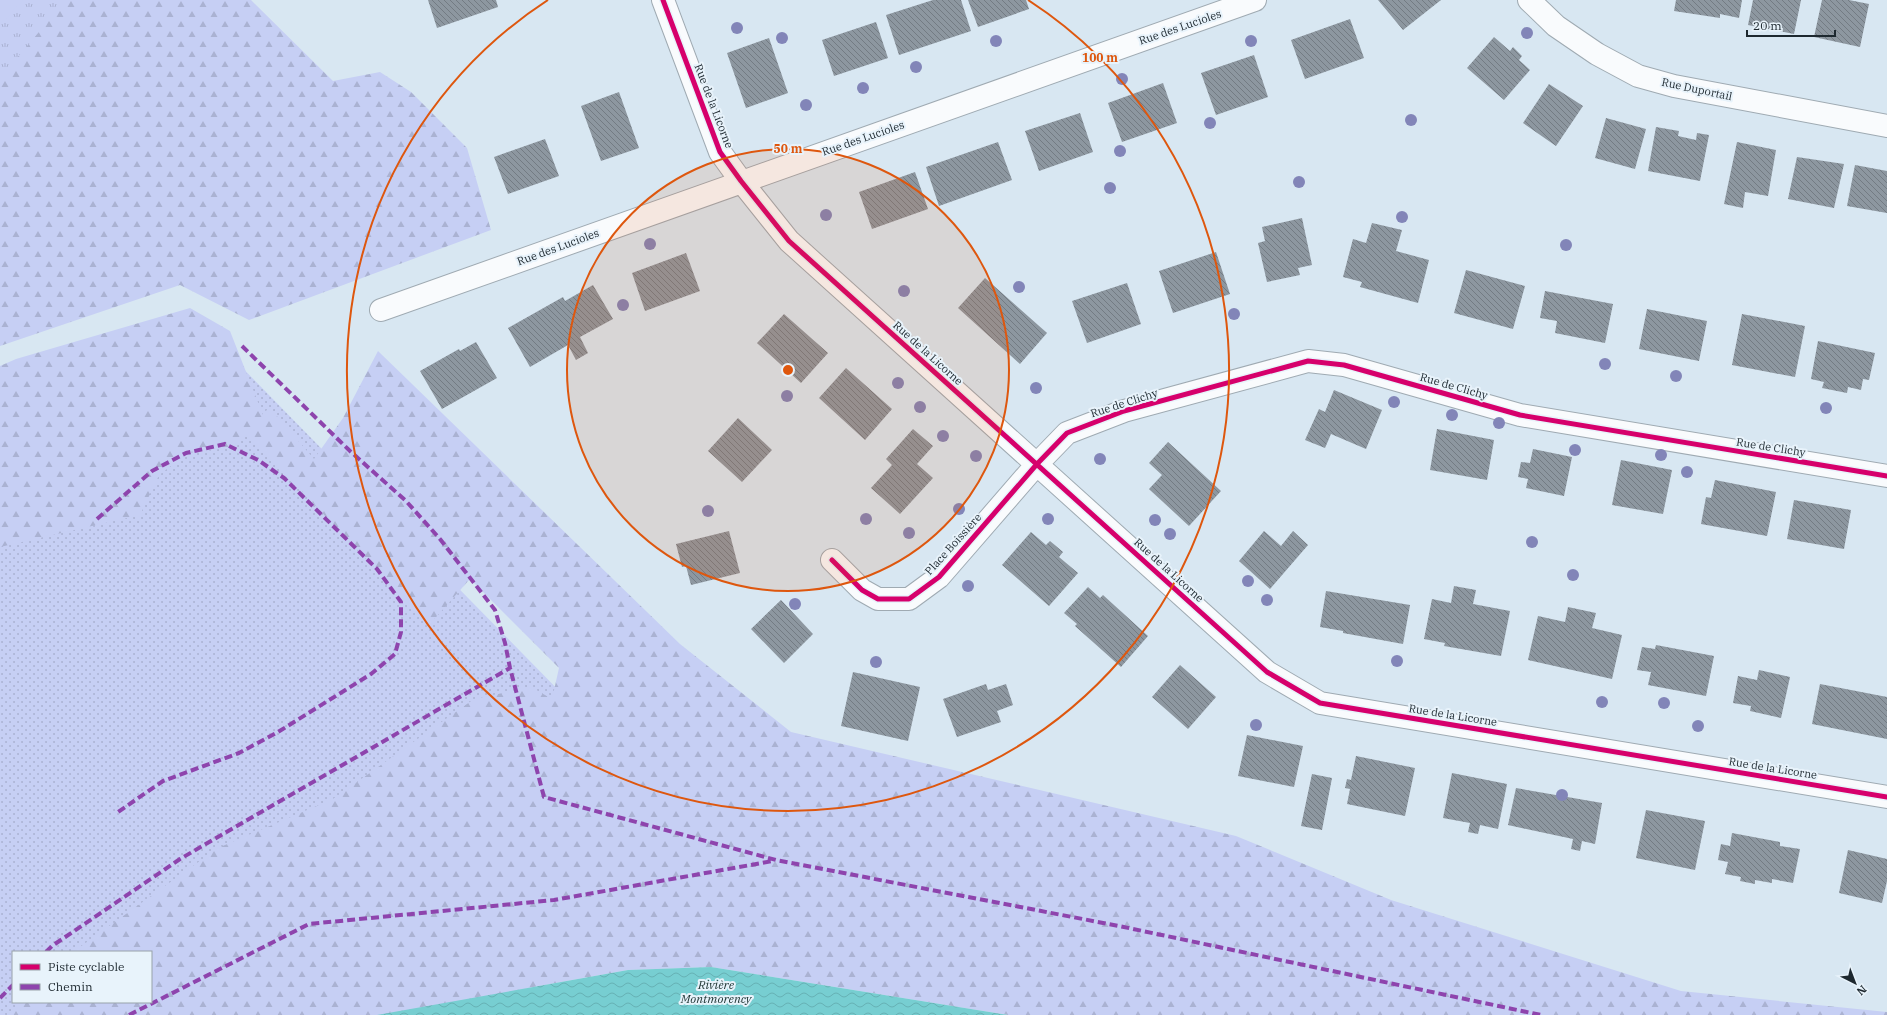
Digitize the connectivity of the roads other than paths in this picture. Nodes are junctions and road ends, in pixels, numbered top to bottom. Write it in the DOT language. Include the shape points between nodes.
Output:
graph roads {
  1 [pos="663,0"];
  2 [pos="1255,0"];
  3 [pos="1529,0"];
  4 [pos="1887,126"];
  5 [pos="741,181"];
  6 [pos="381,310"];
  7 [pos="1036,464"];
  8 [pos="1887,476"];
  9 [pos="832,560"];
  10 [pos="1887,797"];
  1 -- 5 [label="street, Rue de la Licorne" via="720,152"];
  2 -- 5 [label="street, Rue des Lucioles"];
  3 -- 4 [label="street, Rue Duportail" via="1556,26 1597,54 1638,76 1674,86"];
  5 -- 6 [label="street, Rue des Lucioles"];
  5 -- 7 [label="street, Rue de la Licorne" via="789,241"];
  7 -- 8 [label="street, Rue de Clichy" via="1066,433 1124,411 1308,361 1344,365 1520,416"];
  7 -- 9 [label="street, Place Boissière" via="939,577 909,599 878,599 862,590"];
  7 -- 10 [label="street, Rue de la Licorne" via="1268,672 1320,703"];
}
